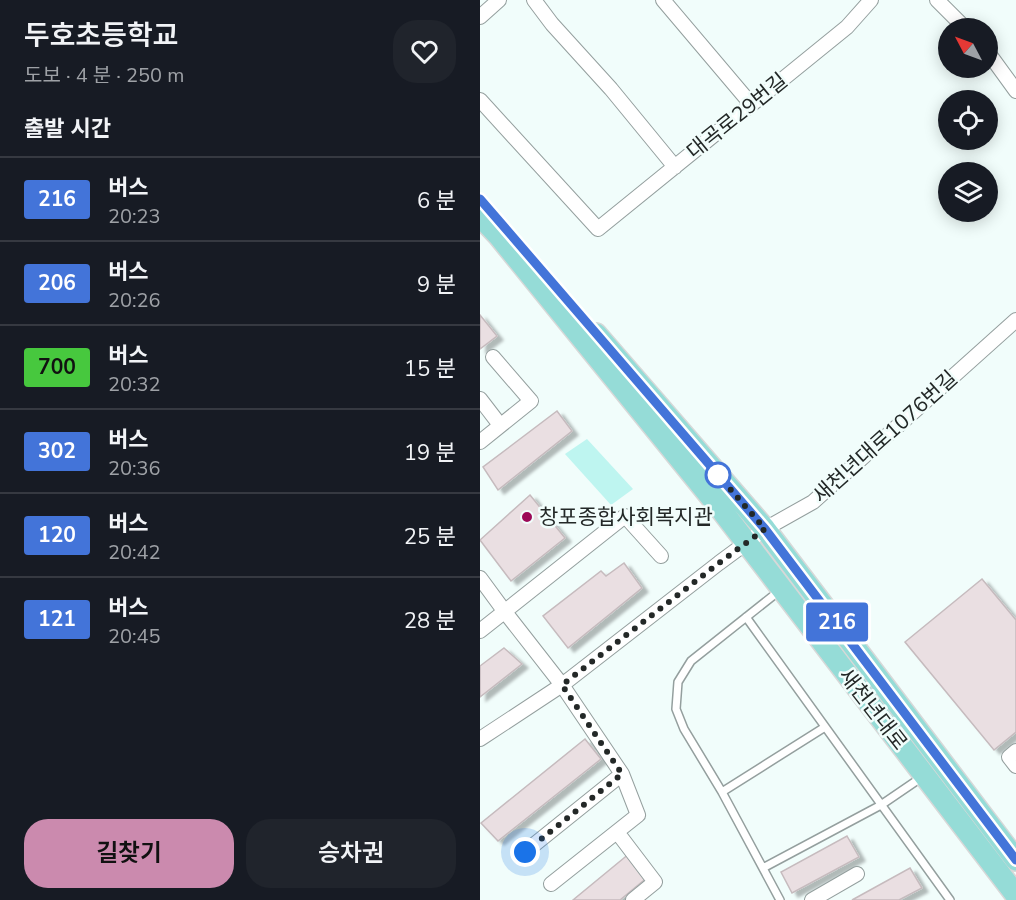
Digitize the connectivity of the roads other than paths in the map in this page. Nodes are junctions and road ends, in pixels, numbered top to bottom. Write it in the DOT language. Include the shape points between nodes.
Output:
graph roads {
  1 [pos="499,0"];
  2 [pos="534,0"];
  3 [pos="663,0"];
  4 [pos="871,0"];
  5 [pos="937,0"];
  6 [pos="480,17"];
  7 [pos="955,18"];
  8 [pos="998,67"];
  9 [pos="1016,92"];
  10 [pos="480,100"];
  11 [pos="751,105"];
  12 [pos="675,167"];
  13 [pos="480,199"];
  14 [pos="480,216"];
  15 [pos="1016,320"];
  16 [pos="493,357"];
  17 [pos="480,399"];
  18 [pos="500,425"];
  19 [pos="480,442"];
  20 [pos="765,529"];
  21 [pos="746,543"];
  22 [pos="661,556"];
  23 [pos="480,578"];
  24 [pos="782,590"];
  25 [pos="504,612"];
  26 [pos="746,617"];
  27 [pos="480,631"];
  28 [pos="562,685"];
  29 [pos="825,728"];
  30 [pos="480,739"];
  31 [pos="1016,751"];
  32 [pos="1016,766"];
  33 [pos="622,774"];
  34 [pos="924,776"];
  35 [pos="722,792"];
  36 [pos="881,805"];
  37 [pos="616,832"];
  38 [pos="525,852"];
  39 [pos="1016,860"];
  40 [pos="763,867"];
  41 [pos="857,874"];
  42 [pos="551,884"];
  43 [pos="1016,895"];
  44 [pos="633,900"];
  45 [pos="780,900"];
  46 [pos="812,900"];
  47 [pos="950,900"];
  1 -- 6 [label="street"];
  2 -- 12 [label="street"];
  3 -- 11 [label="street"];
  4 -- 11 [label="street, 대곡로29번길" via="847,27"];
  5 -- 7 [label="street"];
  8 -- 9 [label="street"];
  10 -- 12 [label="street, 대곡로29번길" via="598,229"];
  11 -- 12 [label="street, 대곡로29번길"];
  13 -- 20 [label="main road, 새천년대로"];
  14 -- 21 [label="main road, 새천년대로"];
  15 -- 20 [label="street, 새천년대로1076번길" via="813,502"];
  16 -- 18 [label="street" via="531,401"];
  17 -- 18 [label="street"];
  18 -- 19 [label="street"];
  20 -- 21 [label="street, 새천년대로1076번길"];
  20 -- 39 [label="main road, 새천년대로"];
  21 -- 24 [label="main road, 새천년대로"];
  21 -- 28 [label="street, 새천년대로1076번길"];
  22 -- 25 [label="street" via="625,516"];
  23 -- 25 [label="street"];
  24 -- 26 [label="lane"];
  24 -- 34 [label="main road, 새천년대로"];
  25 -- 27 [label="street"];
  25 -- 28 [label="street"];
  26 -- 29 [label="lane"];
  26 -- 35 [label="lane" via="691,661 678,682 676,709"];
  28 -- 30 [label="street, 새천년대로1076번길"];
  28 -- 33 [label="street"];
  29 -- 35 [label="lane"];
  29 -- 36 [label="lane"];
  31 -- 32 [label="street" via="1009,757"];
  33 -- 37 [label="street" via="638,814"];
  33 -- 38 [label="street"];
  34 -- 36 [label="lane"];
  34 -- 43 [label="main road, 새천년대로"];
  35 -- 40 [label="lane"];
  36 -- 40 [label="lane"];
  36 -- 47 [label="lane"];
  37 -- 42 [label="street"];
  37 -- 44 [label="street" via="655,882"];
  40 -- 45 [label="lane"];
  41 -- 46 [label="street"];
}
